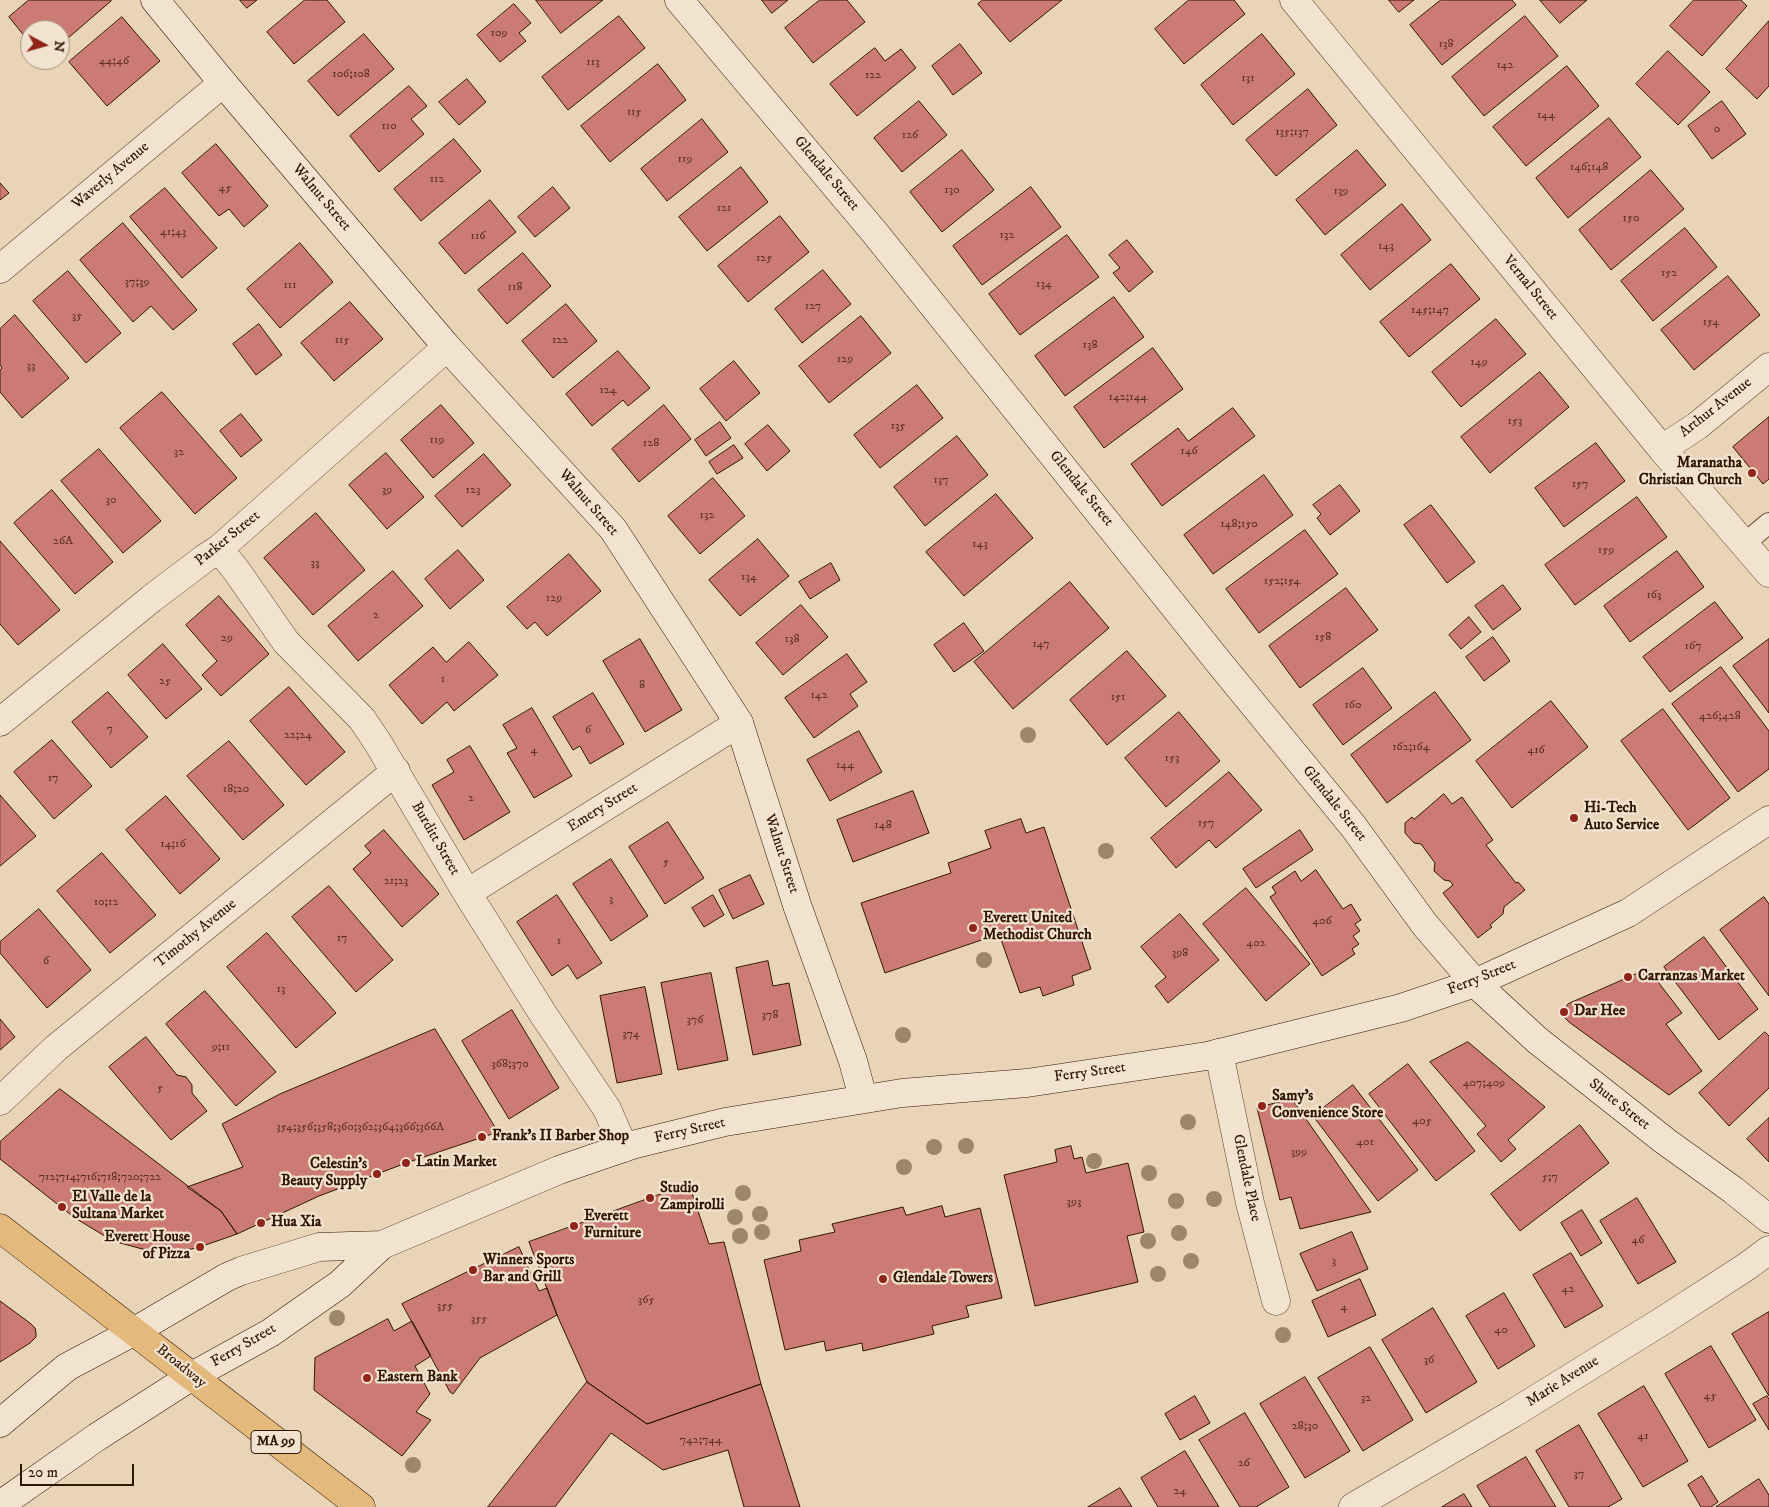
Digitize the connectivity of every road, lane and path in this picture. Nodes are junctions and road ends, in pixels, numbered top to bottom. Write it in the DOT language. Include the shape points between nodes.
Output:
graph roads {
  1 [pos="155,0"];
  2 [pos="679,0"];
  3 [pos="1294,0"];
  4 [pos="223,83"];
  5 [pos="0,269"];
  6 [pos="447,347"];
  7 [pos="1769,367"];
  8 [pos="1662,448"];
  9 [pos="1769,523"];
  10 [pos="1744,544"];
  11 [pos="219,550"];
  12 [pos="1769,573"];
  13 [pos="0,722"];
  14 [pos="739,723"];
  15 [pos="396,771"];
  16 [pos="1769,820"];
  17 [pos="467,893"];
  18 [pos="1475,982"];
  19 [pos="1219,1054"];
  20 [pos="863,1098"];
  21 [pos="0,1101"];
  22 [pos="624,1148"];
  23 [pos="1769,1219"];
  24 [pos="0,1228"];
  25 [pos="382,1245"];
  26 [pos="1769,1250"];
  27 [pos="1276,1301"];
  28 [pos="135,1331"];
  29 [pos="192,1376"];
  30 [pos="0,1423"];
  31 [pos="0,1505"];
  32 [pos="361,1507"];
  33 [pos="1353,1507"];
  1 -- 4 [label="street, Walnut Street"];
  2 -- 18 [label="street, Glendale Street" via="876,233 1353,826 1425,924"];
  3 -- 8 [label="street, Vernal Street"];
  4 -- 5 [label="street, Waverly Avenue"];
  4 -- 6 [label="street, Walnut Street"];
  6 -- 11 [label="street, Parker Street"];
  6 -- 14 [label="street, Walnut Street" via="613,529"];
  7 -- 8 [label="street, Arthur Avenue" via="1697,426"];
  8 -- 10 [label="street, Vernal Street"];
  9 -- 10 [label="lane"];
  10 -- 12 [label="street, Vernal Street"];
  11 -- 13 [label="street, Parker Street" via="151,599"];
  11 -- 15 [label="street, Burditt Street" via="286,642 362,719"];
  14 -- 17 [label="street, Emery Street"];
  14 -- 20 [label="street, Walnut Street"];
  15 -- 17 [label="street, Burditt Street"];
  15 -- 21 [label="street, Timothy Avenue" via="56,1048"];
  16 -- 18 [label="street, Ferry Street" via="1628,913"];
  17 -- 22 [label="street, Burditt Street" via="607,1109"];
  18 -- 19 [label="street, Ferry Street" via="1401,1008"];
  18 -- 23 [label="street, Shute Street" via="1544,1046"];
  19 -- 20 [label="street, Ferry Street" via="1027,1083"];
  19 -- 27 [label="street, Glendale Place" via="1250,1202"];
  20 -- 22 [label="street, Ferry Street" via="726,1122"];
  22 -- 25 [label="street, Ferry Street" via="550,1173"];
  24 -- 28 [label="main road, Broadway / MA 99"];
  25 -- 28 [label="street, Ferry Street" via="319,1247 241,1271"];
  25 -- 29 [label="street, Ferry Street" via="340,1284 270,1333"];
  26 -- 33 [label="street, Marie Avenue" via="1713,1289 1551,1390"];
  28 -- 29 [label="main road, Broadway / MA 99"];
  28 -- 30 [label="street, Ferry Street" via="67,1367"];
  29 -- 31 [label="street, Ferry Street"];
  29 -- 32 [label="main road, Broadway / MA 99"];
}
